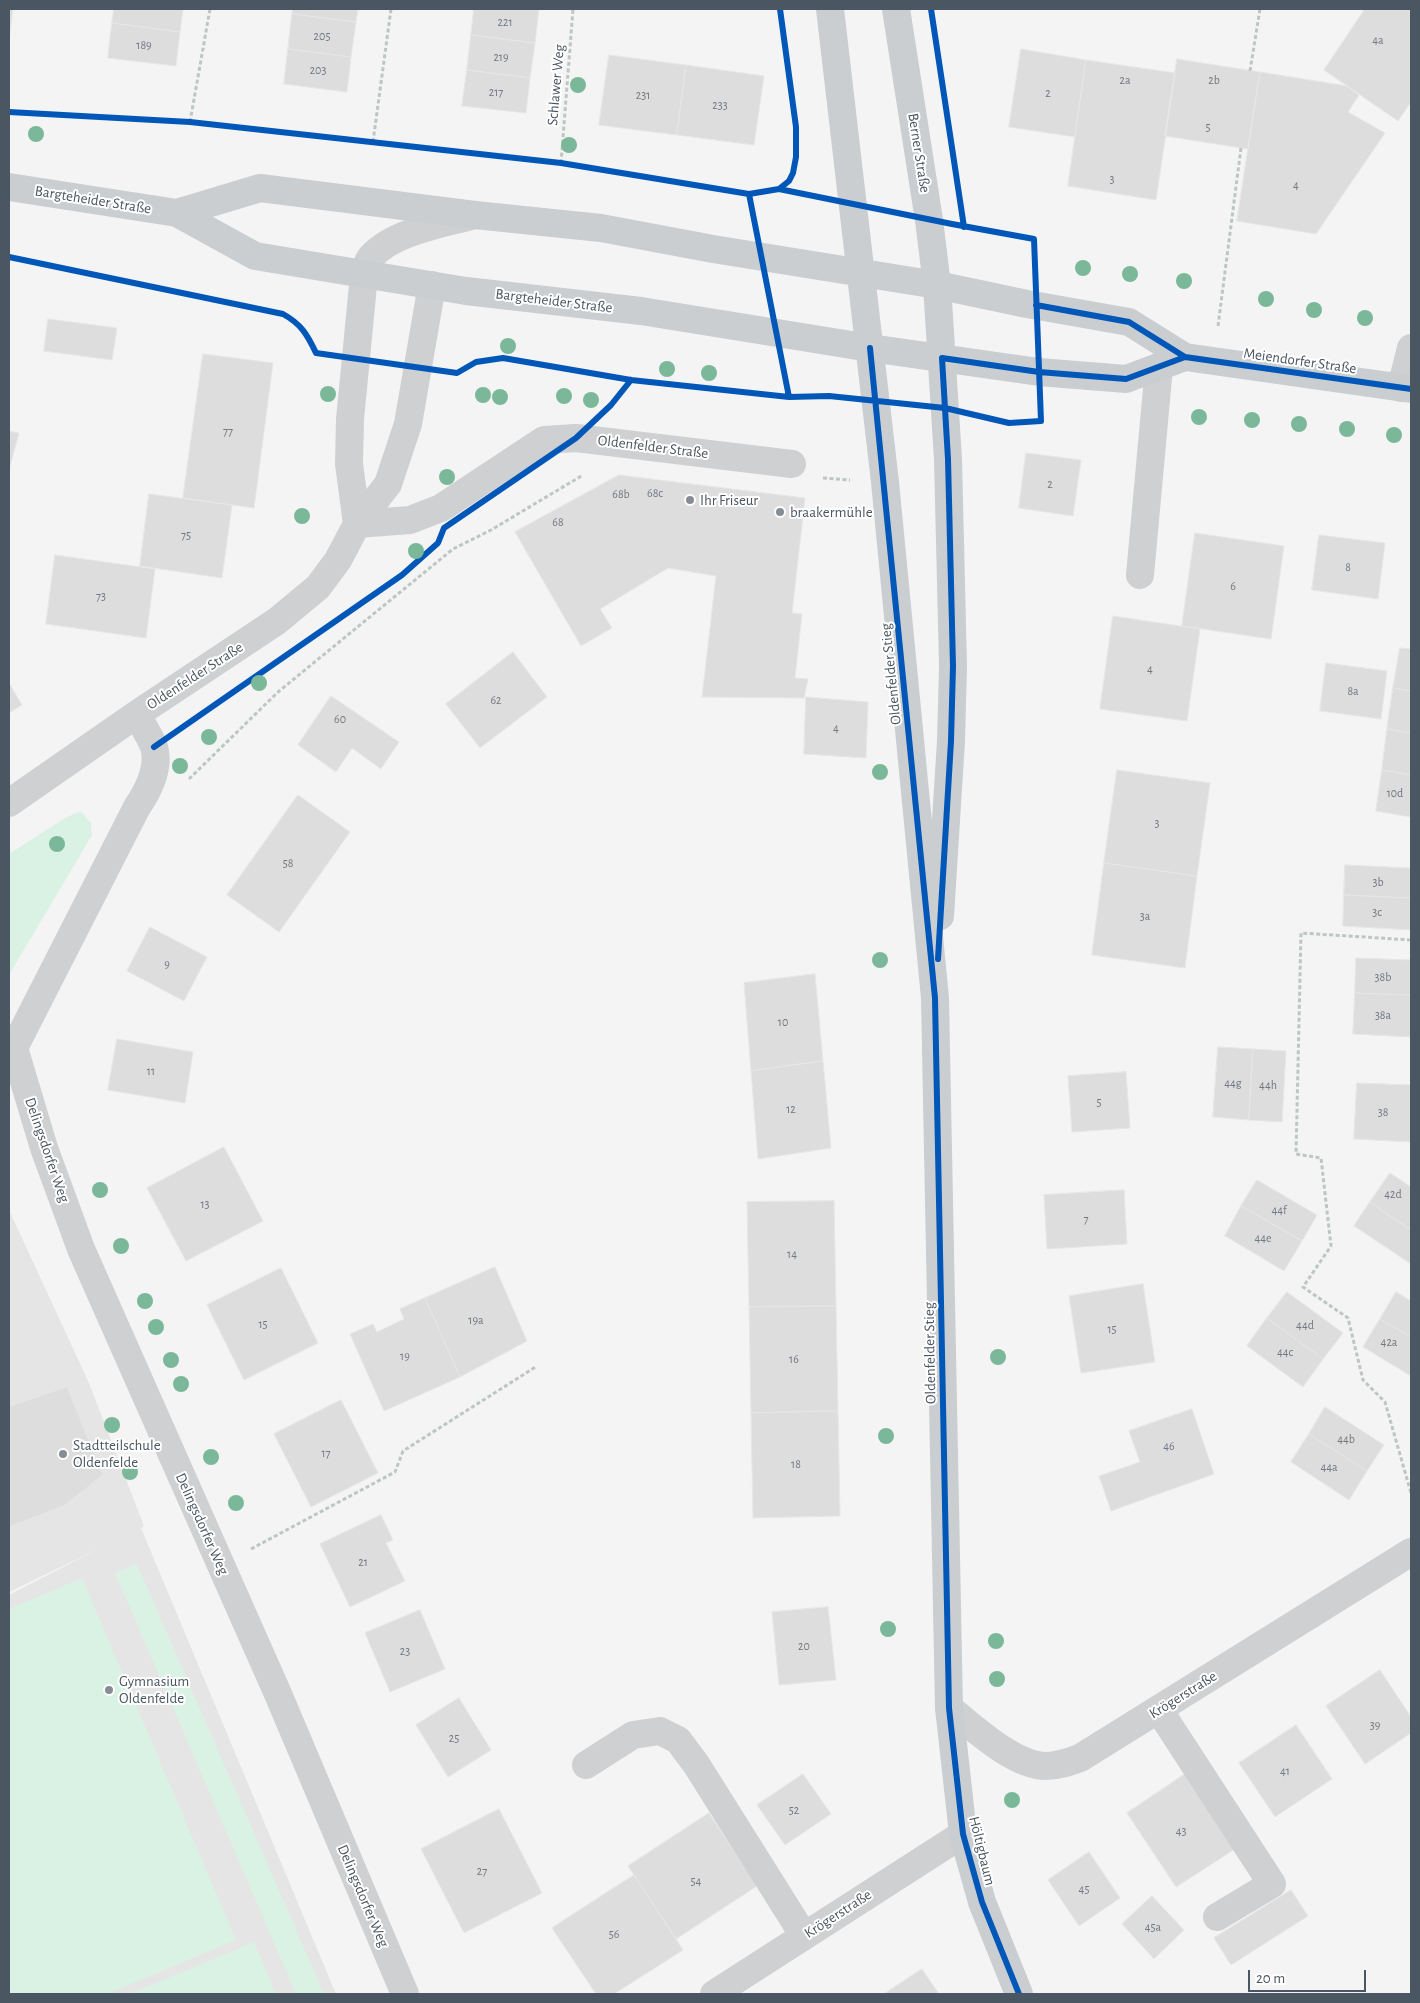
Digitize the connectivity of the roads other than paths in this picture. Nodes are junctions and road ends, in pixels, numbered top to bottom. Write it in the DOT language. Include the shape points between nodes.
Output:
graph roads {
  1 [pos="830,9"];
  2 [pos="896,9"];
  3 [pos="9,187"];
  4 [pos="177,213"];
  5 [pos="475,215"];
  6 [pos="860,273"];
  7 [pos="364,275"];
  8 [pos="432,285"];
  9 [pos="937,285"];
  10 [pos="870,348"];
  11 [pos="1411,348"];
  12 [pos="1185,357"];
  13 [pos="942,358"];
  14 [pos="1158,367"];
  15 [pos="1406,388"];
  16 [pos="792,464"];
  17 [pos="357,524"];
  18 [pos="1140,575"];
  19 [pos="136,714"];
  20 [pos="9,803"];
  21 [pos="936,998"];
  22 [pos="11,1046"];
  23 [pos="1411,1552"];
  24 [pos="950,1708"];
  25 [pos="1159,1710"];
  26 [pos="586,1764"];
  27 [pos="963,1834"];
  28 [pos="1217,1917"];
  29 [pos="804,1936"];
  30 [pos="405,1994"];
  31 [pos="714,1994"];
  32 [pos="1018,1994"];
  1 -- 6 [label="main road"];
  2 -- 9 [label="main road, Berner Straße"];
  3 -- 4 [label="main road, Bargteheider Straße"];
  4 -- 5 [label="main road, Bargteheider Straße" via="260,188"];
  4 -- 7 [label="main road, Bargteheider Straße" via="255,256"];
  5 -- 6 [label="main road, Bargteheider Straße" via="602,228"];
  5 -- 7 [label="street" via="385,244 370,258"];
  6 -- 9 [label="main road, Meiendorfer Straße"];
  6 -- 10 [label="main road, Oldenfelder Stieg"];
  7 -- 8 [label="main road, Bargteheider Straße"];
  7 -- 17 [label="street" via="349,464"];
  8 -- 10 [label="main road, Bargteheider Straße" via="641,312"];
  8 -- 17 [label="street, Oldenfelder Straße" via="408,424 388,484"];
  9 -- 12 [label="main road, Meiendorfer Straße" via="1129,322"];
  9 -- 13 [label="main road, Berner Straße"];
  10 -- 13 [label="main road, Bargteheider Straße"];
  10 -- 21 [label="main road, Oldenfelder Stieg"];
  11 -- 15 [label="street"];
  12 -- 14 [label="main road, Meiendorfer Straße"];
  12 -- 15 [label="main road, Meiendorfer Straße"];
  13 -- 14 [label="main road, Meiendorfer Straße" via="1039,372 1126,379"];
  13 -- 21 [label="main road, Oldenfelder Stieg" via="953,666"];
  14 -- 18 [label="street"];
  16 -- 17 [label="street, Oldenfelder Straße" via="576,438 544,440 441,508 410,520"];
  17 -- 19 [label="street, Oldenfelder Straße" via="338,560 318,587 277,621"];
  19 -- 20 [label="street, Oldenfelder Straße"];
  19 -- 22 [label="street, Delingsdorfer Weg" via="154,748 149,790"];
  21 -- 24 [label="main road, Oldenfelder Stieg"];
  22 -- 30 [label="street, Delingsdorfer Weg" via="81,1249"];
  23 -- 25 [label="street, Krögerstraße"];
  24 -- 25 [label="street, Krögerstraße" via="999,1748 1045,1766 1080,1758"];
  24 -- 27 [label="main road, Höltigbaum"];
  25 -- 28 [label="street" via="1272,1884"];
  26 -- 29 [label="street" via="633,1735 660,1731 678,1740"];
  27 -- 29 [label="street, Krögerstraße"];
  27 -- 32 [label="main road, Höltigbaum" via="982,1902"];
  29 -- 31 [label="street, Krögerstraße"];
}
